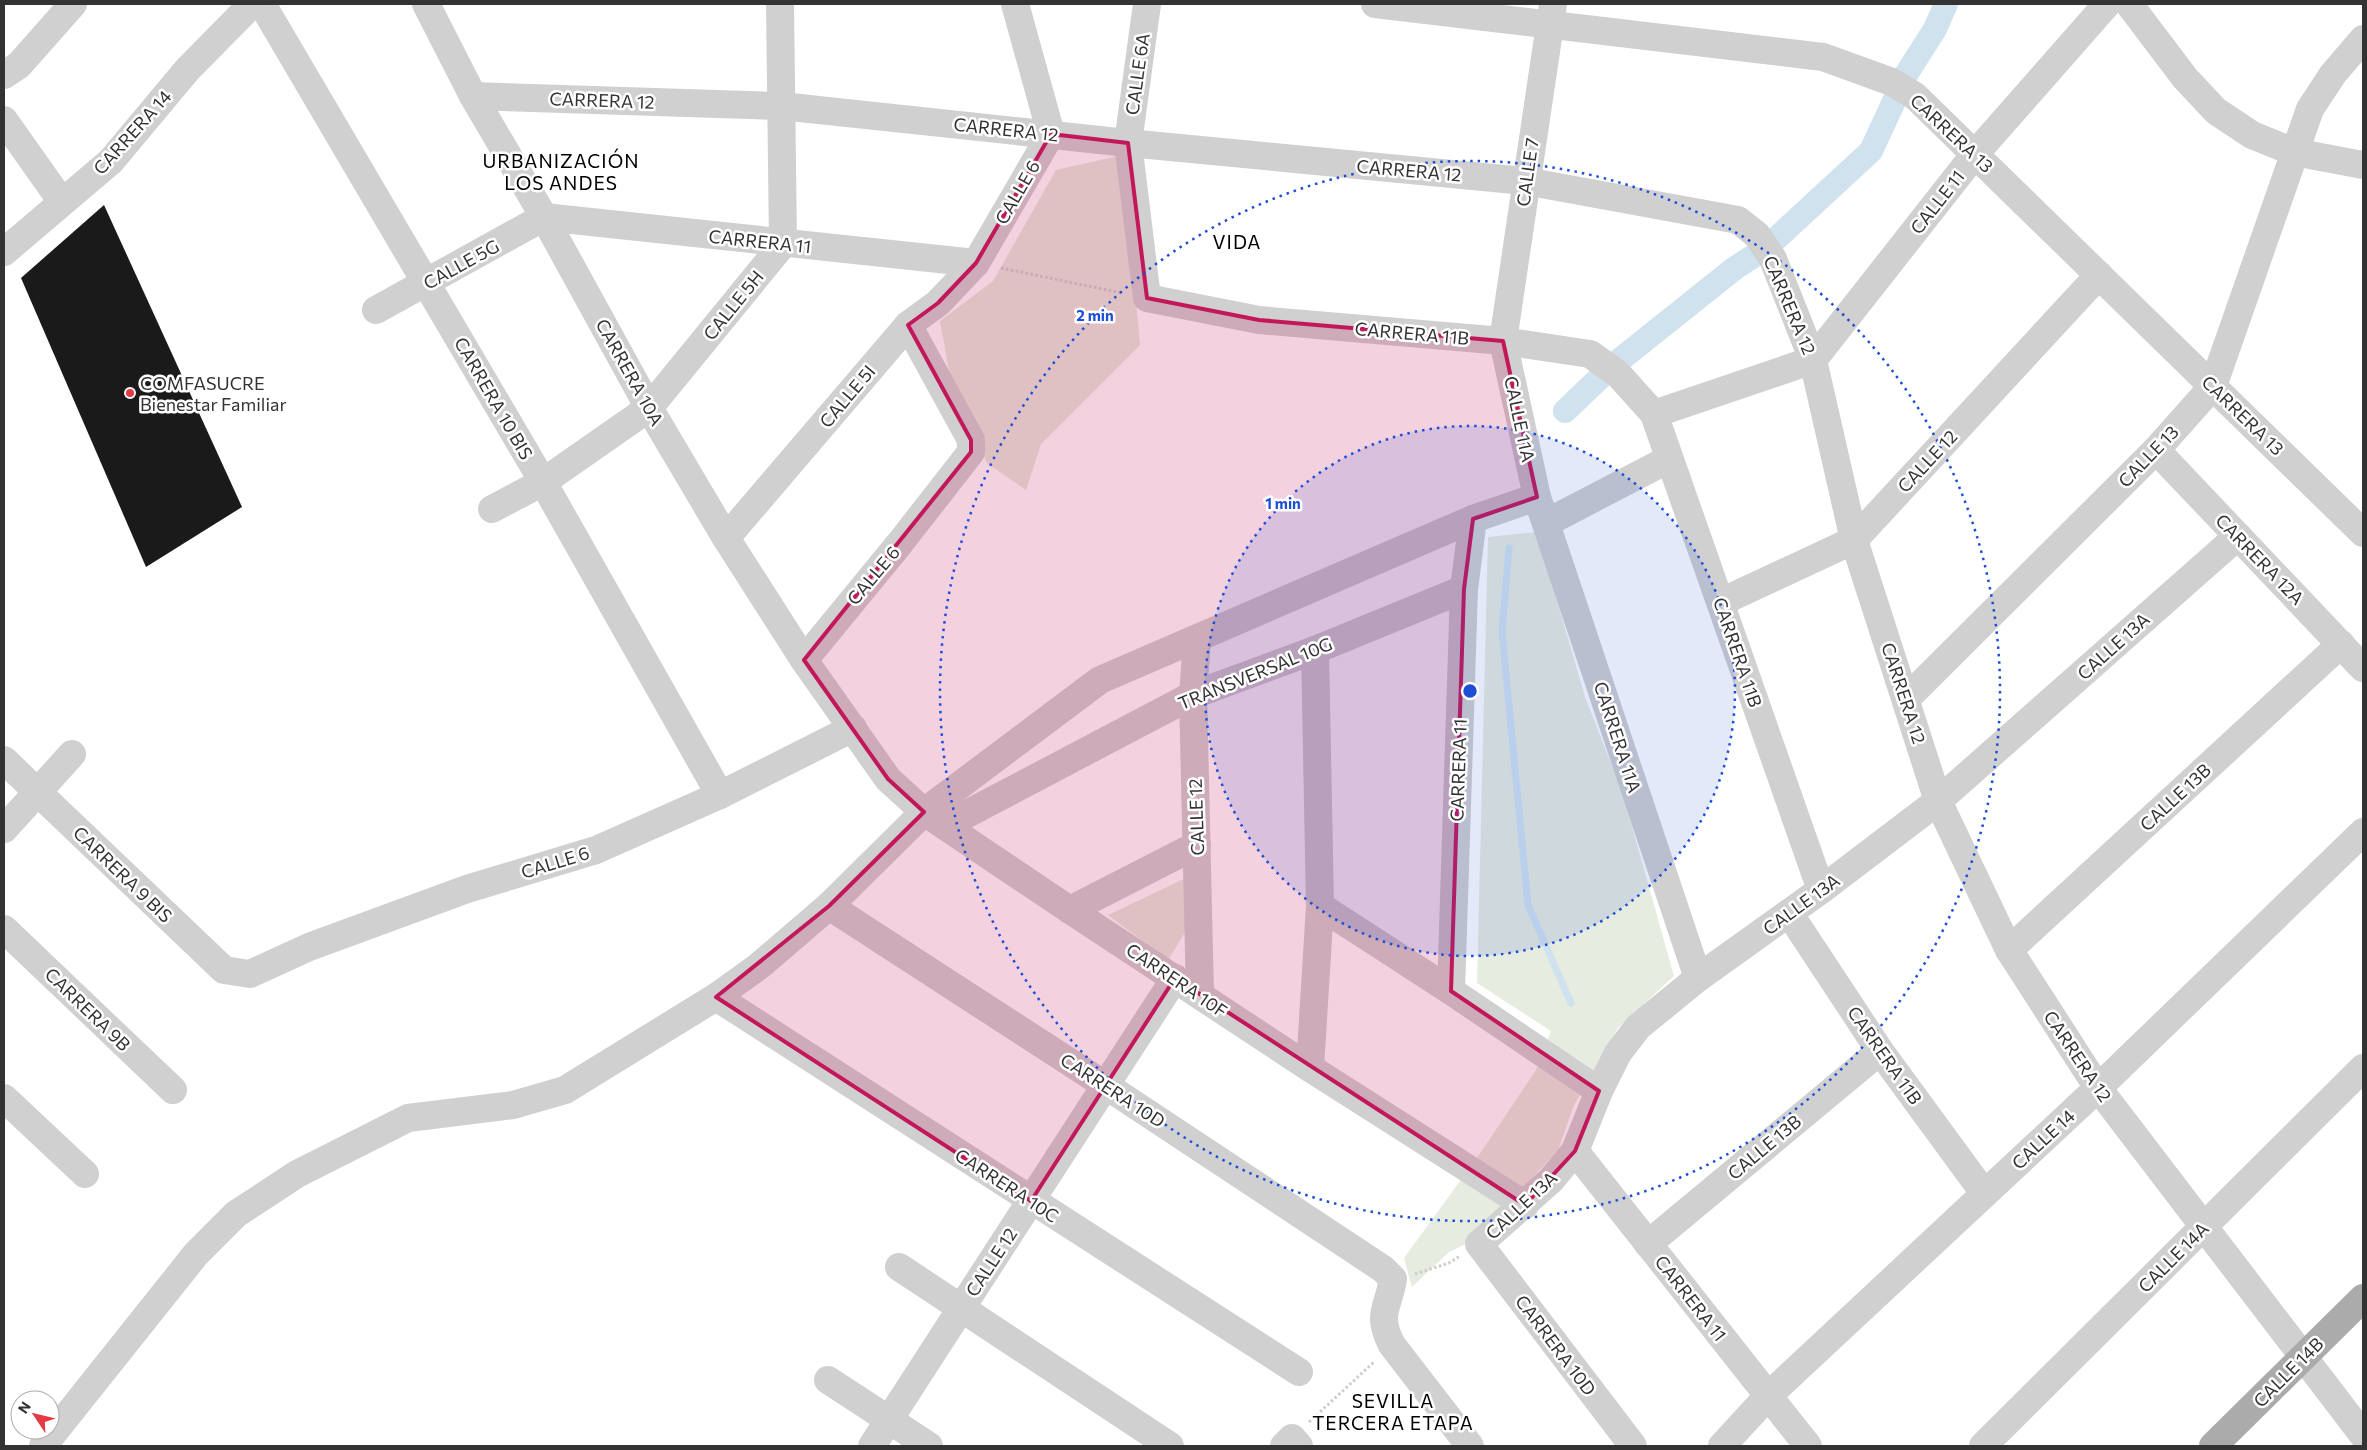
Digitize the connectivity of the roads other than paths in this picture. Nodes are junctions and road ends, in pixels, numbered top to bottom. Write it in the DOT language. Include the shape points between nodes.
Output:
graph roads {
  1 [pos="73,4"];
  2 [pos="252,4"];
  3 [pos="262,4"];
  4 [pos="426,4"];
  5 [pos="780,4"];
  6 [pos="1015,4"];
  7 [pos="1147,4"];
  8 [pos="1375,4"];
  9 [pos="2107,4"];
  10 [pos="2129,4"];
  11 [pos="1550,14"];
  12 [pos="2363,39"];
  13 [pos="4,76"];
  14 [pos="473,96"];
  15 [pos="780,106"];
  16 [pos="4,120"];
  17 [pos="1051,134"];
  18 [pos="1128,144"];
  19 [pos="2294,152"];
  20 [pos="1975,154"];
  21 [pos="2363,165"];
  22 [pos="1526,181"];
  23 [pos="62,202"];
  24 [pos="544,217"];
  25 [pos="783,244"];
  26 [pos="4,252"];
  27 [pos="976,263"];
  28 [pos="2099,275"];
  29 [pos="427,283"];
  30 [pos="376,310"];
  31 [pos="908,325"];
  32 [pos="1503,341"];
  33 [pos="1813,360"];
  34 [pos="2213,386"];
  35 [pos="649,408"];
  36 [pos="1654,414"];
  37 [pos="2156,450"];
  38 [pos="1669,460"];
  39 [pos="543,482"];
  40 [pos="1538,497"];
  41 [pos="492,509"];
  42 [pos="1473,519"];
  43 [pos="1548,522"];
  44 [pos="2363,533"];
  45 [pos="2238,536"];
  46 [pos="726,538"];
  47 [pos="1854,540"];
  48 [pos="1464,589"];
  49 [pos="1721,602"];
  50 [pos="1197,639"];
  51 [pos="2341,644"];
  52 [pos="1315,650"];
  53 [pos="804,660"];
  54 [pos="2363,668"];
  55 [pos="1193,695"];
  56 [pos="1906,699"];
  57 [pos="853,728"];
  58 [pos="72,754"];
  59 [pos="4,760"];
  60 [pos="37,792"];
  61 [pos="720,795"];
  62 [pos="1938,801"];
  63 [pos="935,818"];
  64 [pos="4,829"];
  65 [pos="2363,832"];
  66 [pos="1197,845"];
  67 [pos="1821,890"];
  68 [pos="829,906"];
  69 [pos="1320,906"];
  70 [pos="1070,910"];
  71 [pos="1789,914"];
  72 [pos="4,929"];
  73 [pos="2009,950"];
  74 [pos="250,974"];
  75 [pos="1175,978"];
  76 [pos="1698,978"];
  77 [pos="1451,990"];
  78 [pos="1200,995"];
  79 [pos="716,997"];
  80 [pos="1880,1051"];
  81 [pos="1310,1068"];
  82 [pos="2363,1068"];
  83 [pos="1105,1085"];
  84 [pos="2098,1088"];
  85 [pos="173,1090"];
  86 [pos="1599,1091"];
  87 [pos="4,1098"];
  88 [pos="1575,1150"];
  89 [pos="85,1174"];
  90 [pos="1984,1193"];
  91 [pos="1031,1201"];
  92 [pos="1525,1205"];
  93 [pos="2204,1226"];
  94 [pos="1480,1244"];
  95 [pos="1648,1244"];
  96 [pos="899,1267"];
  97 [pos="2363,1298"];
  98 [pos="961,1308"];
  99 [pos="2304,1356"];
  100 [pos="1299,1372"];
  101 [pos="828,1380"];
  102 [pos="1768,1396"];
  103 [pos="889,1420"];
  104 [pos="2363,1435"];
  105 [pos="43,1446"];
  106 [pos="872,1446"];
  107 [pos="929,1446"];
  108 [pos="1170,1446"];
  109 [pos="1470,1446"];
  110 [pos="1633,1446"];
  111 [pos="1722,1446"];
  112 [pos="1808,1446"];
  113 [pos="1983,1446"];
  114 [pos="2213,1446"];
  1 -- 13 [label="street" via="19,65"];
  2 -- 23 [label="street, CARRERA 14" via="187,70 111,161"];
  3 -- 29 [label="street, CARRERA 10 BIS"];
  4 -- 14 [label="street, CARRERA 10A"];
  5 -- 15 [label="street"];
  6 -- 17 [label="street"];
  7 -- 18 [label="street, CALLE 6A"];
  8 -- 11 [label="street, CARRERA 13"];
  9 -- 20 [label="street, CALLE 11"];
  10 -- 19 [label="street" via="2185,78 2216,112 2252,135"];
  11 -- 20 [label="street, CARRERA 13" via="1823,57 1892,82 1915,96"];
  11 -- 22 [label="street, CALLE 7"];
  12 -- 19 [label="street" via="2333,74 2310,109"];
  14 -- 15 [label="street, CARRERA 12"];
  14 -- 24 [label="street, CARRERA 10A"];
  15 -- 17 [label="street, CARRERA 12"];
  15 -- 25 [label="street"];
  16 -- 23 [label="street"];
  17 -- 18 [label="street, CARRERA 12"];
  17 -- 27 [label="street, CALLE 6"];
  18 -- 22 [label="street, CARRERA 12"];
  18 -- 32 [label="street, CARRERA 11B" via="1147,298 1259,320"];
  19 -- 21 [label="street"];
  19 -- 34 [label="street, CALLE 13"];
  20 -- 28 [label="street, CARRERA 13"];
  20 -- 33 [label="street, CALLE 11"];
  22 -- 32 [label="street, CALLE 7"];
  22 -- 33 [label="street, CARRERA 12" via="1738,220 1757,235 1773,259"];
  23 -- 26 [label="street, CARRERA 14"];
  24 -- 25 [label="street, CARRERA 11"];
  24 -- 29 [label="street, CALLE 5G"];
  24 -- 35 [label="street, CARRERA 10A"];
  25 -- 27 [label="street, CARRERA 11"];
  25 -- 35 [label="street, CALLE 5H"];
  27 -- 31 [label="street, CALLE 5I" via="938,303"];
  28 -- 34 [label="street, CARRERA 13"];
  28 -- 47 [label="street, CALLE 12"];
  29 -- 30 [label="street, CALLE 5G"];
  29 -- 39 [label="street, CARRERA 10 BIS"];
  31 -- 46 [label="street, CALLE 5I"];
  31 -- 53 [label="street, CALLE 6" via="971,440 971,452"];
  32 -- 36 [label="street, CARRERA 11B" via="1590,354 1618,374"];
  32 -- 40 [label="street, CALLE 11A"];
  33 -- 36 [label="street"];
  33 -- 47 [label="street, CARRERA 12"];
  34 -- 37 [label="street, CALLE 13"];
  34 -- 44 [label="street, CARRERA 13"];
  35 -- 39 [label="street, CALLE 5H"];
  35 -- 46 [label="street, CARRERA 10A"];
  36 -- 38 [label="street, CARRERA 11B"];
  37 -- 45 [label="street, CARRERA 12A"];
  37 -- 56 [label="street, CALLE 13"];
  38 -- 43 [label="street"];
  38 -- 49 [label="street, CARRERA 11B"];
  39 -- 41 [label="street, CALLE 5H"];
  39 -- 61 [label="street, CARRERA 10 BIS"];
  40 -- 42 [label="street"];
  40 -- 43 [label="street, CARRERA 11A"];
  42 -- 48 [label="street, CARRERA 11"];
  42 -- 50 [label="street"];
  43 -- 76 [label="street, CARRERA 11A"];
  45 -- 51 [label="street, CARRERA 12A"];
  45 -- 62 [label="street, CALLE 13A"];
  46 -- 53 [label="street, CARRERA 10A"];
  47 -- 49 [label="street, CALLE 12"];
  47 -- 56 [label="street, CARRERA 12"];
  48 -- 52 [label="street, TRANSVERSAL 10G"];
  48 -- 77 [label="street, CARRERA 11"];
  49 -- 67 [label="street, CARRERA 11B"];
  50 -- 55 [label="street, CALLE 12"];
  50 -- 63 [label="street" via="1100,680"];
  51 -- 54 [label="street, CARRERA 12A"];
  51 -- 73 [label="street, CALLE 13B"];
  52 -- 55 [label="street, TRANSVERSAL 10G"];
  52 -- 69 [label="street"];
  53 -- 57 [label="street, CARRERA 10A"];
  55 -- 63 [label="street, TRANSVERSAL 10G"];
  55 -- 66 [label="street, CALLE 12"];
  56 -- 62 [label="street, CARRERA 12"];
  57 -- 61 [label="street, CALLE 6"];
  57 -- 63 [label="street, CARRERA 10F" via="888,779"];
  58 -- 60 [label="street"];
  59 -- 60 [label="street, CARRERA 9 BIS"];
  60 -- 64 [label="street"];
  60 -- 74 [label="street, CARRERA 9 BIS" via="224,970"];
  61 -- 74 [label="street, CALLE 6" via="596,850 467,889 309,946"];
  62 -- 67 [label="street, CALLE 13A"];
  62 -- 73 [label="street, CARRERA 12"];
  63 -- 68 [label="street"];
  63 -- 70 [label="street, CARRERA 10F"];
  65 -- 84 [label="street, CALLE 14"];
  66 -- 70 [label="street"];
  66 -- 78 [label="street, CALLE 12"];
  67 -- 71 [label="street, CALLE 13A"];
  68 -- 79 [label="street" via="759,966"];
  68 -- 83 [label="street, CARRERA 10D"];
  69 -- 77 [label="street"];
  69 -- 81 [label="street"];
  70 -- 75 [label="street, CARRERA 10F"];
  71 -- 76 [label="street, CALLE 13A"];
  71 -- 80 [label="street, CARRERA 11B"];
  72 -- 85 [label="street, CARRERA 9B"];
  73 -- 84 [label="street, CARRERA 12"];
  75 -- 78 [label="street, CARRERA 10F"];
  75 -- 83 [label="street, CALLE 12"];
  76 -- 86 [label="street, CALLE 13A" via="1638,1027 1618,1053"];
  77 -- 86 [label="street"];
  78 -- 81 [label="street, CARRERA 10F"];
  79 -- 91 [label="street, CARRERA 10C"];
  79 -- 105 [label="street" via="564,1090 513,1105 408,1118 297,1174 236,1214 196,1254"];
  80 -- 90 [label="street, CARRERA 11B"];
  80 -- 95 [label="street, CALLE 13B"];
  81 -- 92 [label="street, CARRERA 10F"];
  82 -- 93 [label="street, CALLE 14A"];
  83 -- 91 [label="street, CALLE 12"];
  83 -- 109 [label="street, CARRERA 10D" via="1383,1269 1392,1279 1383,1311 1385,1332"];
  84 -- 90 [label="street, CALLE 14"];
  84 -- 93 [label="street, CARRERA 12"];
  86 -- 88 [label="street, CALLE 13A"];
  87 -- 89 [label="street"];
  88 -- 92 [label="street, CALLE 13A"];
  88 -- 95 [label="street, CARRERA 11"];
  90 -- 102 [label="street, CALLE 14"];
  91 -- 98 [label="street, CALLE 12"];
  91 -- 100 [label="street, CARRERA 10C"];
  92 -- 94 [label="street, CALLE 13A"];
  93 -- 99 [label="street, CARRERA 12"];
  93 -- 113 [label="street, CALLE 14A"];
  94 -- 110 [label="street, CARRERA 10D"];
  95 -- 102 [label="street, CARRERA 11"];
  96 -- 98 [label="street"];
  97 -- 99 [label="main road, CALLE 14B"];
  98 -- 103 [label="street, CALLE 12"];
  98 -- 108 [label="street"];
  99 -- 104 [label="street, CARRERA 12"];
  99 -- 114 [label="main road, CALLE 14B"];
  101 -- 103 [label="street"];
  102 -- 111 [label="street, CALLE 14"];
  102 -- 112 [label="street, CARRERA 11"];
  103 -- 106 [label="street, CALLE 12"];
  103 -- 107 [label="street"];
}
